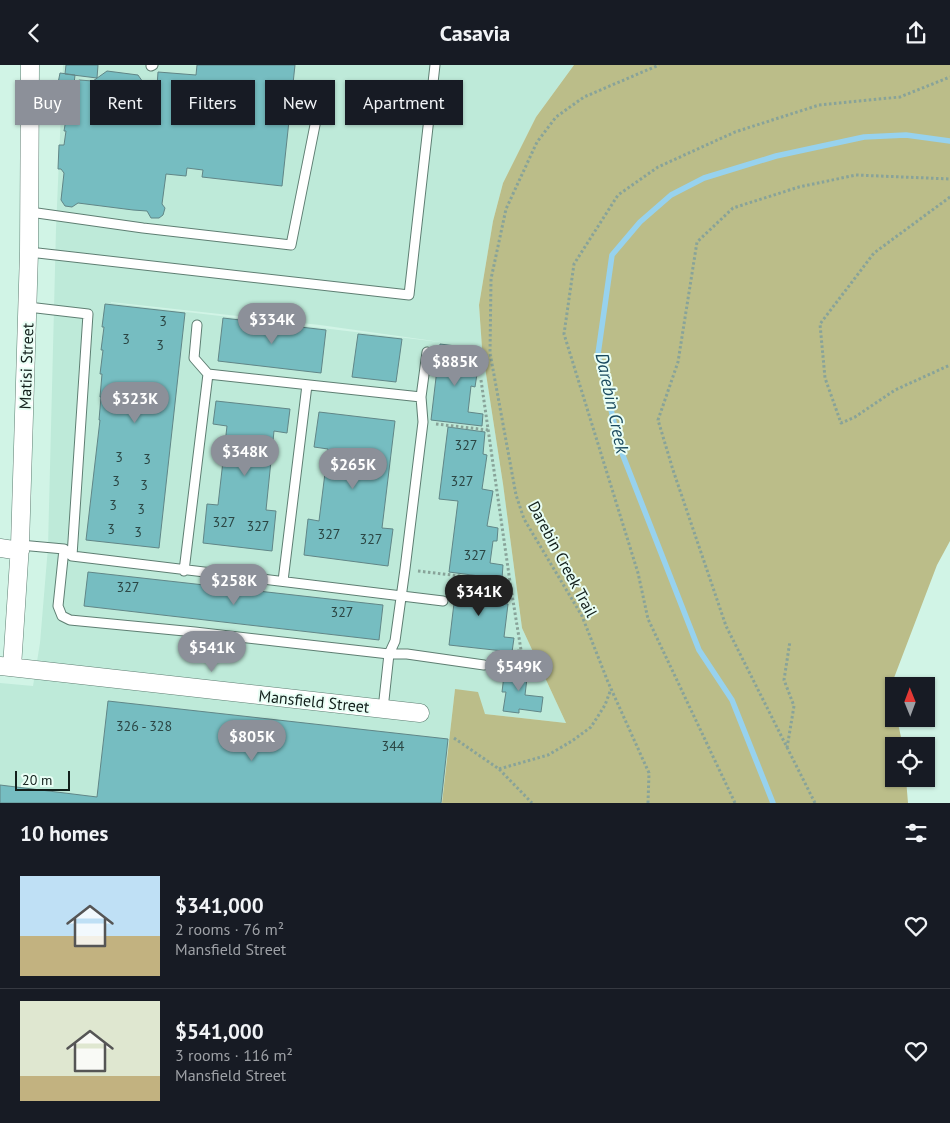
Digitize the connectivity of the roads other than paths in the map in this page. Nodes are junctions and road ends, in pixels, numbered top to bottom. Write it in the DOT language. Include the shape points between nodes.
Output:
graph roads {
  1 [pos="30,65"];
  2 [pos="435,65"];
  3 [pos="315,125"];
  4 [pos="30,212"];
  5 [pos="29,253"];
  6 [pos="28,307"];
  7 [pos="197,325"];
  8 [pos="426,352"];
  9 [pos="208,374"];
  10 [pos="307,385"];
  11 [pos="421,397"];
  12 [pos="0,548"];
  13 [pos="20,548"];
  14 [pos="64,549"];
  15 [pos="72,556"];
  16 [pos="184,571"];
  17 [pos="283,581"];
  18 [pos="401,595"];
  19 [pos="443,601"];
  20 [pos="390,655"];
  21 [pos="484,665"];
  22 [pos="6,666"];
  23 [pos="383,709"];
  24 [pos="420,713"];
  1 -- 4 [label="street, Matisi Street"];
  2 -- 5 [label="lane" via="409,295"];
  3 -- 4 [label="lane" via="291,245"];
  4 -- 5 [label="street, Matisi Street"];
  5 -- 6 [label="street, Matisi Street"];
  6 -- 13 [label="street, Matisi Street"];
  6 -- 15 [label="lane" via="88,314"];
  7 -- 9 [label="lane" via="194,358"];
  8 -- 11 [label="lane"];
  9 -- 10 [label="lane"];
  9 -- 16 [label="lane"];
  10 -- 11 [label="lane"];
  10 -- 17 [label="lane"];
  11 -- 18 [label="lane" via="423,423"];
  12 -- 13 [label="street"];
  13 -- 14 [label="lane"];
  13 -- 22 [label="street, Matisi Street"];
  14 -- 15 [label="lane"];
  14 -- 20 [label="lane" via="58,606 62,616 70,620"];
  15 -- 16 [label="lane"];
  16 -- 17 [label="lane"];
  17 -- 18 [label="lane"];
  18 -- 19 [label="lane"];
  18 -- 20 [label="lane"];
  20 -- 21 [label="lane"];
  20 -- 23 [label="lane"];
  22 -- 23 [label="street, Mansfield Street"];
  23 -- 24 [label="street, Mansfield Street"];
}
